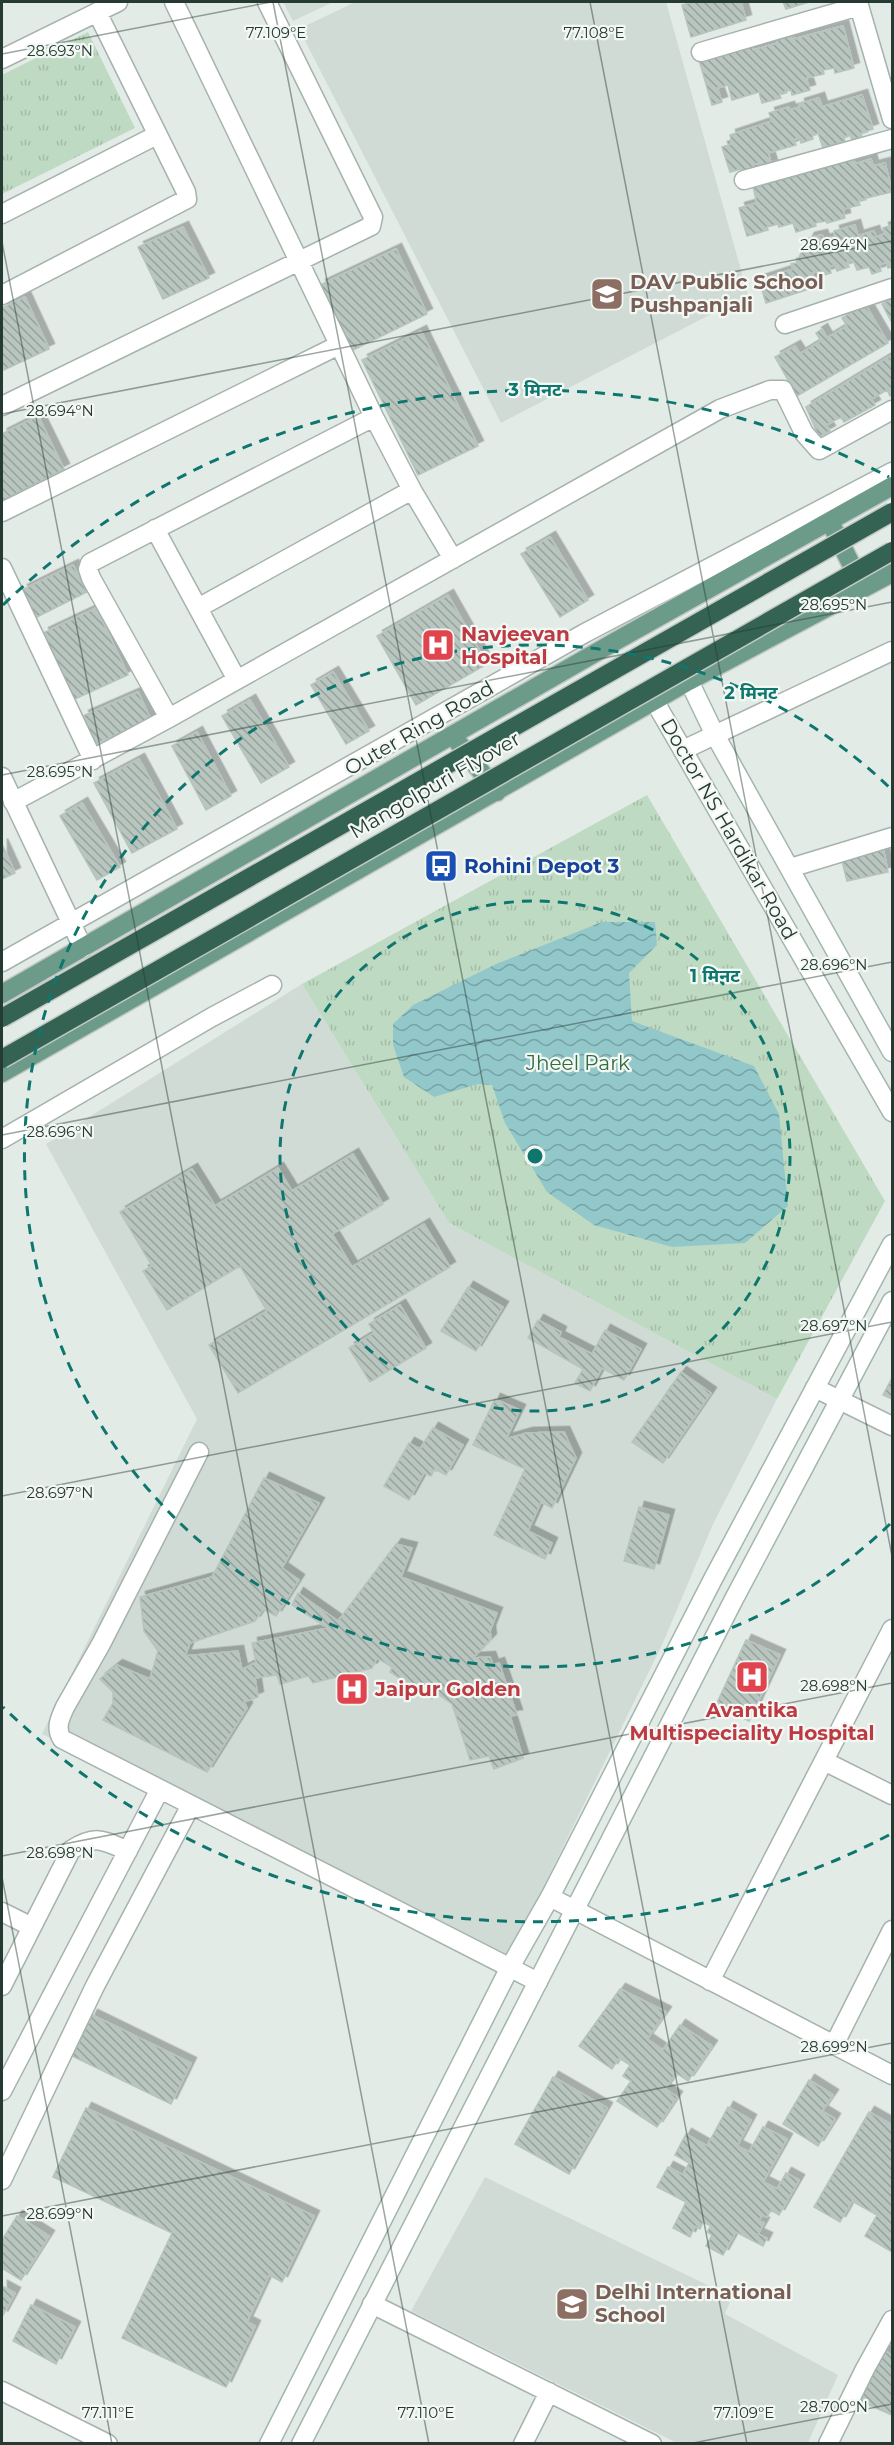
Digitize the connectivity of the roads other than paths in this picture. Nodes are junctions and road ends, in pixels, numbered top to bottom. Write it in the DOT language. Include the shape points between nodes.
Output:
graph roads {
  1 [pos="118,2"];
  2 [pos="174,2"];
  3 [pos="267,2"];
  4 [pos="858,4"];
  5 [pos="97,12"];
  6 [pos="700,52"];
  7 [pos="2,59"];
  8 [pos="892,119"];
  9 [pos="157,135"];
  10 [pos="892,139"];
  11 [pos="744,180"];
  12 [pos="2,214"];
  13 [pos="298,263"];
  14 [pos="892,288"];
  15 [pos="2,295"];
  16 [pos="785,324"];
  17 [pos="339,345"];
  18 [pos="2,406"];
  19 [pos="892,410"];
  20 [pos="374,417"];
  21 [pos="892,472"];
  22 [pos="892,486"];
  23 [pos="412,490"];
  24 [pos="2,512"];
  25 [pos="892,512"];
  26 [pos="830,521"];
  27 [pos="155,529"];
  28 [pos="892,551"];
  29 [pos="453,559"];
  30 [pos="2,568"];
  31 [pos="892,573"];
  32 [pos="863,588"];
  33 [pos="198,608"];
  34 [pos="892,651"];
  35 [pos="237,680"];
  36 [pos="689,681"];
  37 [pos="655,702"];
  38 [pos="169,718"];
  39 [pos="453,735"];
  40 [pos="715,735"];
  41 [pos="683,750"];
  42 [pos="93,760"];
  43 [pos="2,777"];
  44 [pos="497,792"];
  45 [pos="13,802"];
  46 [pos="892,837"];
  47 [pos="790,868"];
  48 [pos="71,923"];
  49 [pos="83,948"];
  50 [pos="2,962"];
  51 [pos="272,985"];
  52 [pos="2,994"];
  53 [pos="2,1018"];
  54 [pos="892,1052"];
  55 [pos="2,1059"];
  56 [pos="2,1073"];
  57 [pos="892,1112"];
  58 [pos="2,1139"];
  59 [pos="892,1244"];
  60 [pos="892,1301"];
  61 [pos="815,1388"];
  62 [pos="840,1400"];
  63 [pos="892,1426"];
  64 [pos="199,1452"];
  65 [pos="892,1629"];
  66 [pos="824,1761"];
  67 [pos="160,1789"];
  68 [pos="892,1796"];
  69 [pos="190,1805"];
  70 [pos="128,1851"];
  71 [pos="550,1897"];
  72 [pos="575,1910"];
  73 [pos="2,1912"];
  74 [pos="32,1927"];
  75 [pos="892,1929"];
  76 [pos="509,1969"];
  77 [pos="710,1981"];
  78 [pos="538,1982"];
  79 [pos="2,1986"];
  80 [pos="834,2045"];
  81 [pos="892,2075"];
  82 [pos="2,2091"];
  83 [pos="2,2180"];
  84 [pos="372,2304"];
  85 [pos="892,2320"];
  86 [pos="2,2391"];
  87 [pos="549,2392"];
  88 [pos="108,2444"];
  89 [pos="269,2444"];
  90 [pos="301,2444"];
  91 [pos="523,2444"];
  92 [pos="652,2444"];
  93 [pos="828,2444"];
  1 -- 5 [label="street"];
  2 -- 13 [label="street"];
  3 -- 13 [label="street" via="374,220 371,226"];
  4 -- 6 [label="street"];
  4 -- 8 [label="street"];
  5 -- 7 [label="street"];
  5 -- 9 [label="street"];
  9 -- 12 [label="street"];
  9 -- 15 [label="street" via="187,199"];
  10 -- 11 [label="street"];
  13 -- 17 [label="street"];
  13 -- 18 [label="street"];
  14 -- 16 [label="street"];
  17 -- 20 [label="street"];
  17 -- 24 [label="street"];
  19 -- 29 [label="street" via="819,450 804,433 783,390 751,396 720,409"];
  20 -- 23 [label="street"];
  20 -- 27 [label="street"];
  21 -- 48 [label="street" via="585,633"];
  22 -- 26 [label="main road, Outer Ring Road"];
  23 -- 29 [label="street"];
  23 -- 33 [label="street"];
  25 -- 53 [label="highway, Mangolpuri Flyover, bridge"];
  26 -- 32 [label="main road"];
  26 -- 39 [label="main road, Outer Ring Road"];
  27 -- 33 [label="street"];
  27 -- 38 [label="street" via="90,563 88,569"];
  28 -- 55 [label="highway, Mangolpuri Flyover, bridge"];
  29 -- 35 [label="street"];
  30 -- 42 [label="street"];
  31 -- 32 [label="main road"];
  32 -- 36 [label="main road"];
  33 -- 35 [label="street"];
  34 -- 40 [label="street"];
  35 -- 38 [label="street"];
  36 -- 37 [label="main road"];
  36 -- 40 [label="street, Doctor NS Hardikar Road"];
  37 -- 41 [label="street, Doctor NS Hardikar Road"];
  37 -- 44 [label="main road"];
  38 -- 42 [label="street"];
  39 -- 44 [label="main road"];
  39 -- 49 [label="main road, Outer Ring Road"];
  40 -- 41 [label="street"];
  40 -- 47 [label="street, Doctor NS Hardikar Road"];
  41 -- 57 [label="street, Doctor NS Hardikar Road"];
  42 -- 45 [label="street"];
  43 -- 45 [label="street"];
  44 -- 56 [label="main road"];
  45 -- 48 [label="street"];
  46 -- 47 [label="street"];
  47 -- 54 [label="street, Doctor NS Hardikar Road"];
  48 -- 49 [label="street"];
  48 -- 50 [label="street"];
  49 -- 52 [label="main road, Outer Ring Road"];
  51 -- 58 [label="street"];
  59 -- 61 [label="street"];
  60 -- 62 [label="street"];
  61 -- 62 [label="street"];
  61 -- 71 [label="street"];
  62 -- 63 [label="street"];
  62 -- 72 [label="street"];
  64 -- 67 [label="street" via="58,1727 62,1739"];
  65 -- 66 [label="street"];
  66 -- 68 [label="street"];
  66 -- 77 [label="street"];
  67 -- 69 [label="street"];
  67 -- 70 [label="street"];
  69 -- 76 [label="street"];
  69 -- 83 [label="street" via="95,1986"];
  70 -- 74 [label="street" via="100,1839 86,1840 71,1850"];
  70 -- 82 [label="street"];
  71 -- 72 [label="street"];
  71 -- 76 [label="street"];
  72 -- 77 [label="street"];
  72 -- 78 [label="street"];
  73 -- 74 [label="street"];
  74 -- 79 [label="street"];
  75 -- 80 [label="street"];
  76 -- 78 [label="street"];
  76 -- 89 [label="street"];
  77 -- 80 [label="street"];
  78 -- 84 [label="street"];
  80 -- 81 [label="street"];
  84 -- 87 [label="street"];
  84 -- 90 [label="street"];
  85 -- 93 [label="street"];
  86 -- 88 [label="street"];
  87 -- 91 [label="street"];
  87 -- 92 [label="street"];
}
